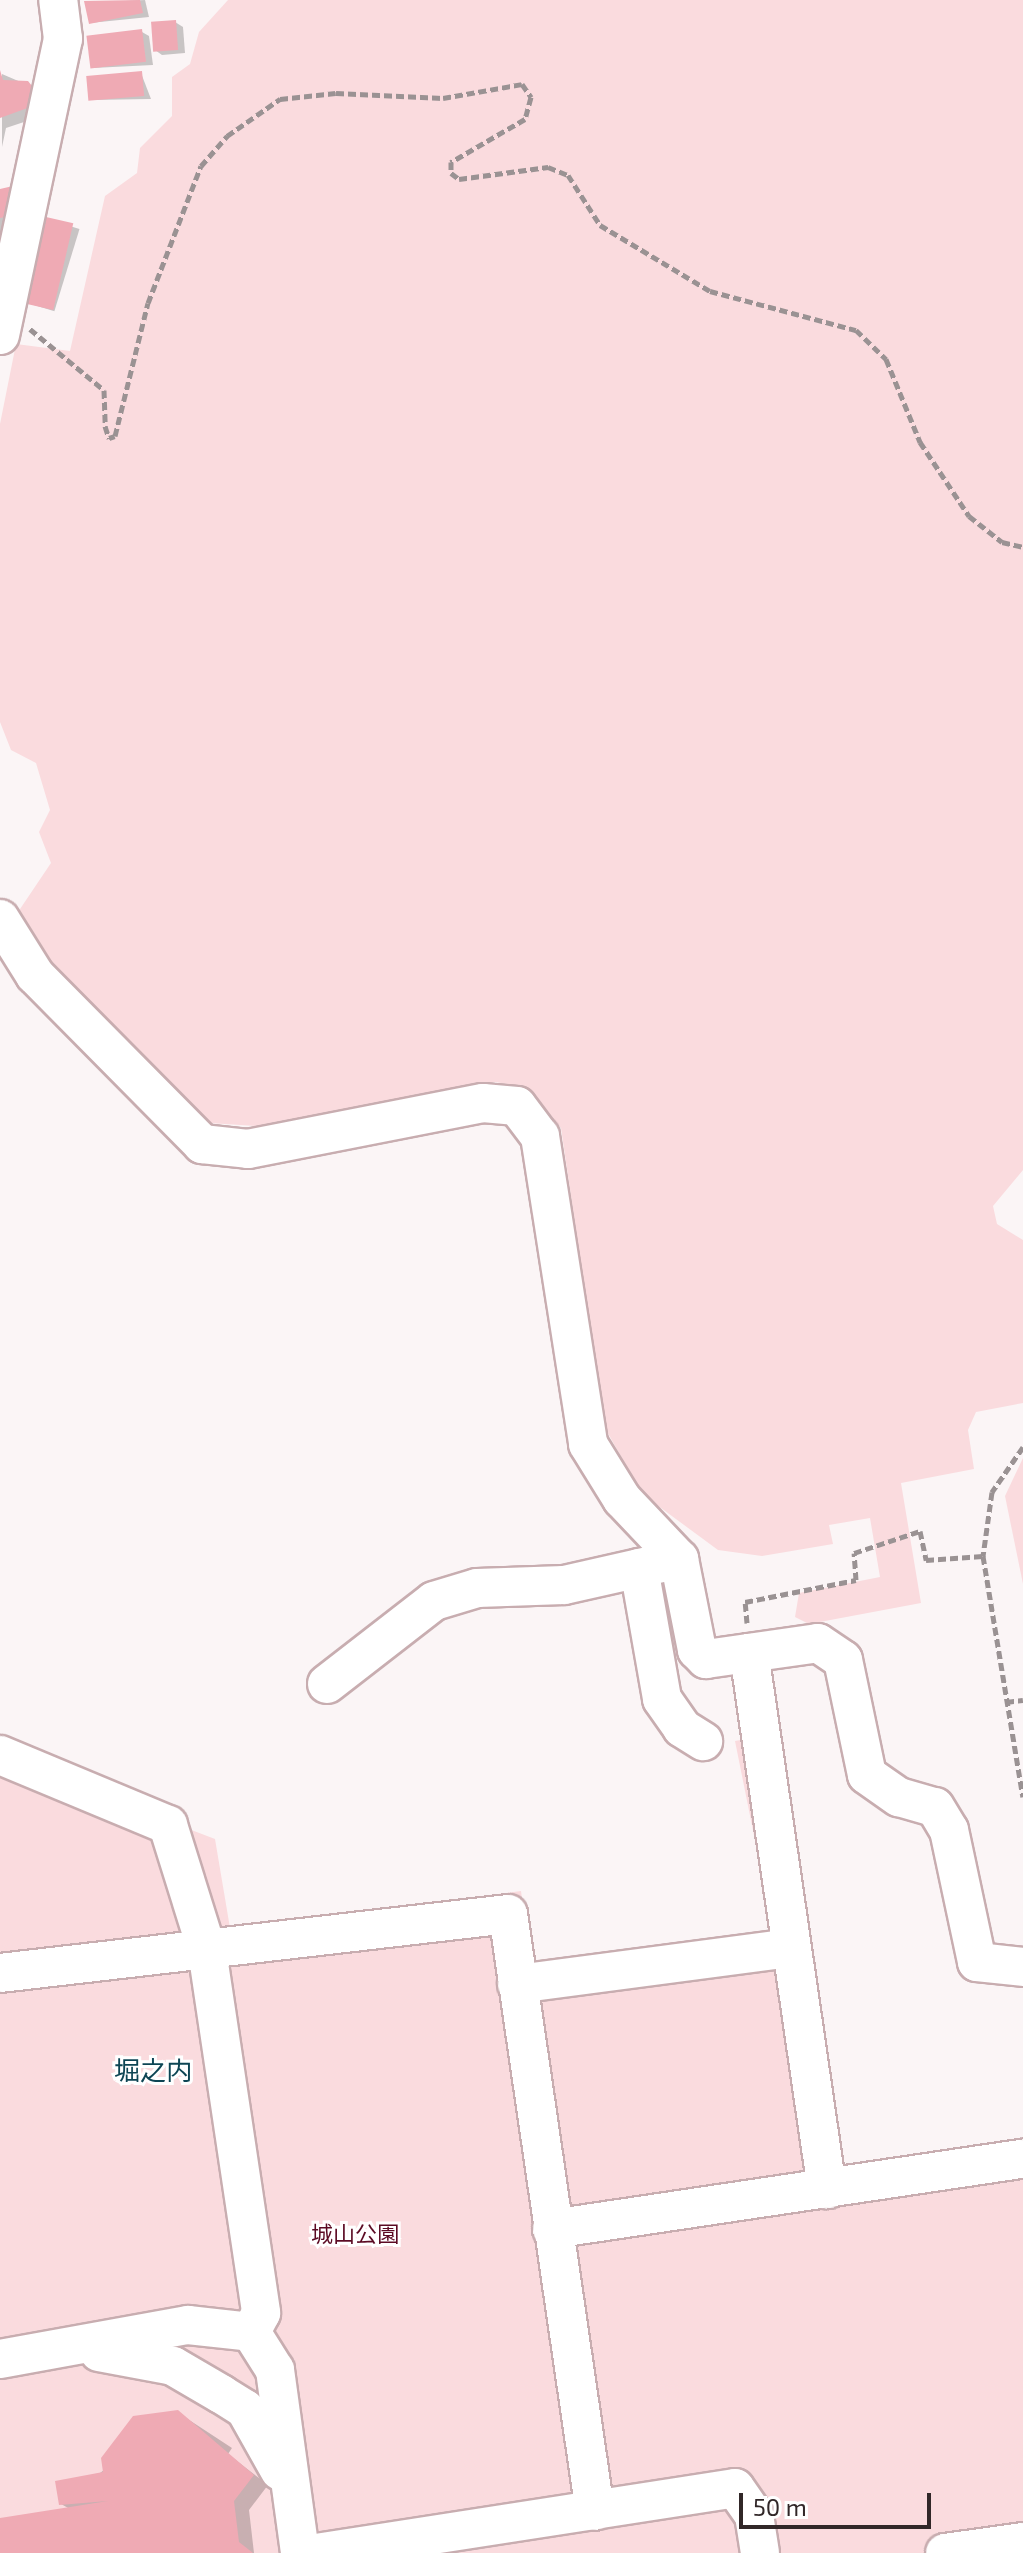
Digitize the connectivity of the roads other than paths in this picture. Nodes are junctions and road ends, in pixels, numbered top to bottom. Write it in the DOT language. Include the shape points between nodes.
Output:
graph roads {
  1 [pos="58,0"];
  2 [pos="3,305"];
  3 [pos="0,919"];
  4 [pos="18,978"];
  5 [pos="679,1559"];
  6 [pos="639,1568"];
  7 [pos="749,1653"];
  8 [pos="327,1684"];
  9 [pos="703,1741"];
  10 [pos="0,1755"];
  11 [pos="789,1948"];
  12 [pos="207,1950"];
  13 [pos="1023,1967"];
  14 [pos="0,1973"];
  15 [pos="517,1984"];
  16 [pos="1023,2159"];
  17 [pos="827,2189"];
  18 [pos="552,2229"];
  19 [pos="251,2332"];
  20 [pos="54,2351"];
  21 [pos="0,2359"];
  22 [pos="275,2370"];
  23 [pos="245,2409"];
  24 [pos="291,2495"];
  25 [pos="595,2511"];
  26 [pos="1023,2542"];
  27 [pos="300,2553"];
  28 [pos="316,2553"];
  29 [pos="760,2553"];
  30 [pos="945,2553"];
  1 -- 2 [label="street" via="63,39"];
  3 -- 4 [label="street"];
  4 -- 5 [label="street" via="202,1144 248,1149 483,1103 517,1106 540,1136 588,1444 622,1499"];
  5 -- 6 [label="street"];
  5 -- 7 [label="street" via="697,1650 706,1659"];
  6 -- 8 [label="street" via="434,1601"];
  6 -- 9 [label="street" via="662,1699 682,1728"];
  7 -- 11 [label="street"];
  7 -- 13 [label="street" via="818,1643 843,1660 867,1775 899,1797 935,1807 949,1830 977,1962"];
  10 -- 12 [label="street" via="168,1825"];
  11 -- 15 [label="street"];
  11 -- 17 [label="street"];
  12 -- 14 [label="street"];
  12 -- 15 [label="street" via="508,1914"];
  12 -- 19 [label="street" via="261,2313"];
  15 -- 18 [label="street"];
  16 -- 17 [label="street"];
  17 -- 18 [label="street"];
  18 -- 25 [label="street"];
  19 -- 20 [label="street" via="188,2325"];
  19 -- 22 [label="street"];
  20 -- 21 [label="street"];
  20 -- 23 [label="street" via="130,2352 173,2366"];
  22 -- 23 [label="street" via="265,2401"];
  22 -- 24 [label="street"];
  23 -- 24 [label="street"];
  24 -- 27 [label="street"];
  25 -- 28 [label="street"];
  25 -- 29 [label="street" via="735,2488 754,2515"];
  26 -- 30 [label="street"];
}
